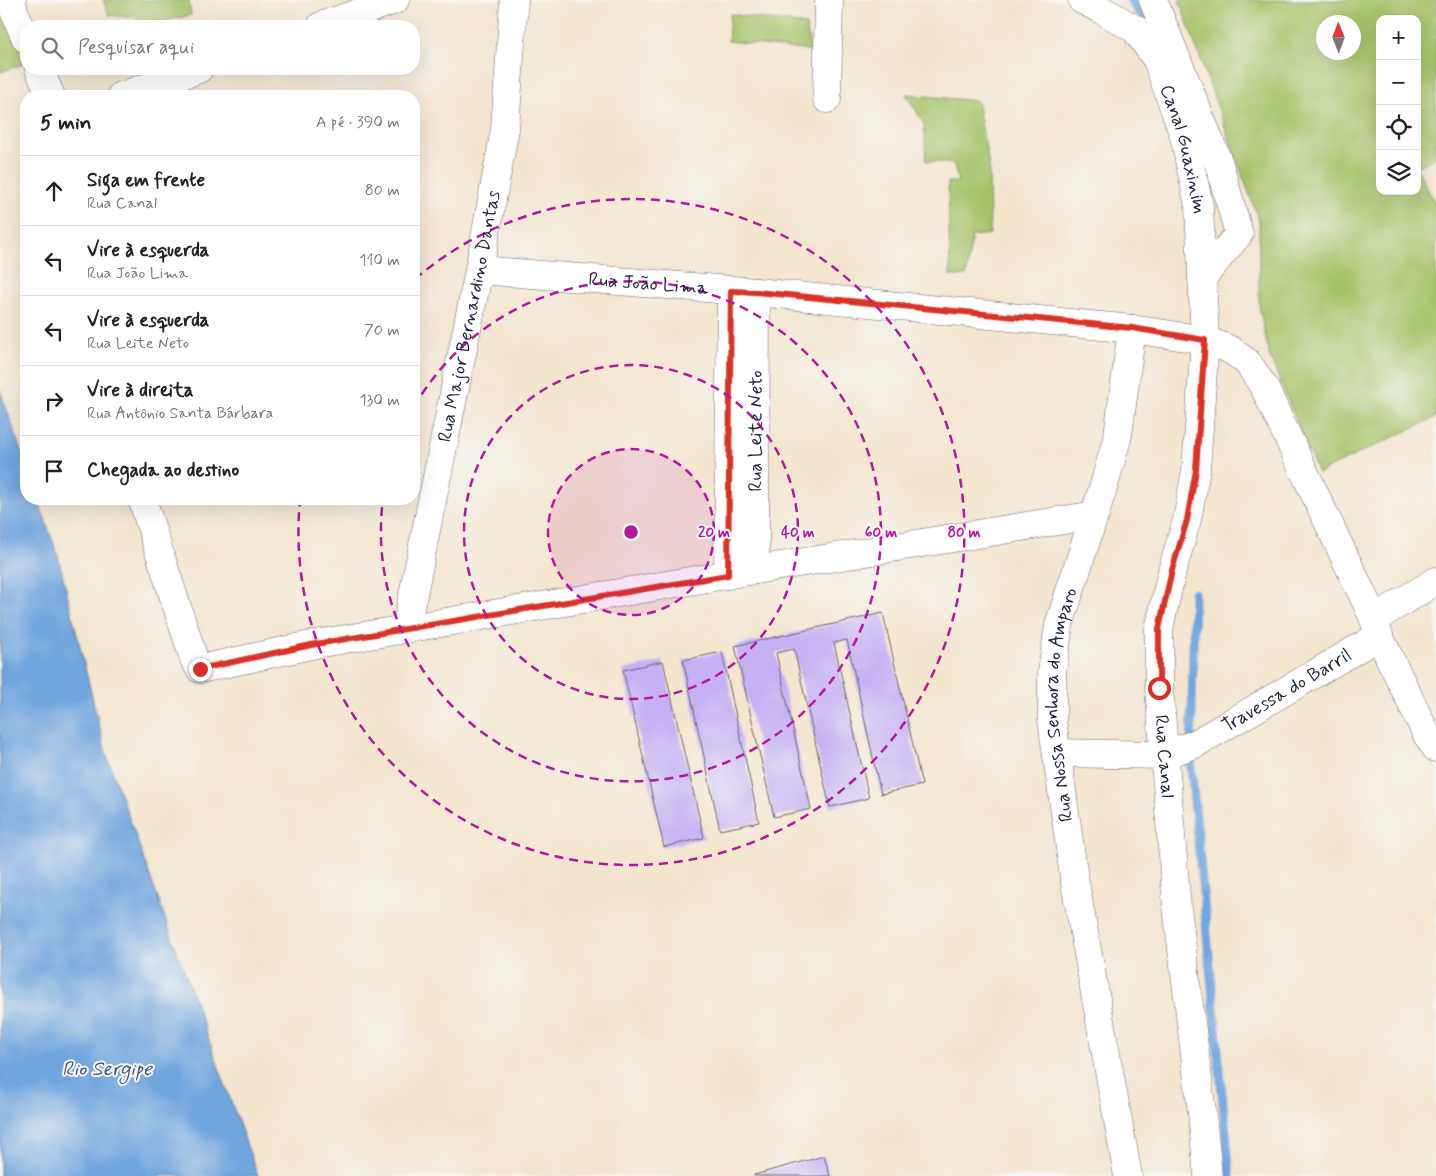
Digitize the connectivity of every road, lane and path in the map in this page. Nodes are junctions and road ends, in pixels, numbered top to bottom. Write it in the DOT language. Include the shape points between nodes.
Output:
graph roads {
  1 [pos="12,0"];
  2 [pos="396,0"];
  3 [pos="514,0"];
  4 [pos="829,0"];
  5 [pos="1082,0"];
  6 [pos="1153,0"];
  7 [pos="338,20"];
  8 [pos="20,26"];
  9 [pos="42,75"];
  10 [pos="182,75"];
  11 [pos="48,90"];
  12 [pos="139,90"];
  13 [pos="827,99"];
  14 [pos="479,270"];
  15 [pos="1202,278"];
  16 [pos="744,291"];
  17 [pos="1132,328"];
  18 [pos="1205,340"];
  19 [pos="144,505"];
  20 [pos="1095,515"];
  21 [pos="755,570"];
  22 [pos="728,575"];
  23 [pos="1436,581"];
  24 [pos="1376,627"];
  25 [pos="406,630"];
  26 [pos="1436,748"];
  27 [pos="1177,751"];
  28 [pos="1057,753"];
  29 [pos="1128,1176"];
  30 [pos="1208,1176"];
  1 -- 8 [label="street"];
  2 -- 7 [label="street"];
  3 -- 14 [label="street, Rua Major Bernardino Dantas" via="505,129"];
  4 -- 13 [label="street"];
  5 -- 15 [label="street, Canal Guaxinim" via="1135,29 1157,60 1184,136 1199,206"];
  6 -- 15 [label="street" via="1219,164 1239,234"];
  9 -- 11 [label="street"];
  10 -- 12 [label="street"];
  14 -- 16 [label="street, Rua João Lima"];
  14 -- 25 [label="street, Rua Major Bernardino Dantas"];
  15 -- 18 [label="street, Canal Guaxinim"];
  16 -- 17 [label="street, Rua João Lima"];
  16 -- 21 [label="street, Rua Leite Neto"];
  16 -- 22 [label="street, Rua Leite Neto"];
  17 -- 18 [label="street, Rua João Lima"];
  17 -- 20 [label="street, Rua Nossa Senhora do Amparo" via="1118,435"];
  18 -- 24 [label="street, Rua João Lima" via="1230,350 1248,363 1264,387"];
  18 -- 27 [label="street, Rua Canal" via="1196,470 1187,520 1159,629 1159,688"];
  19 -- 25 [label="street" via="200,669 316,644"];
  20 -- 21 [label="street"];
  20 -- 28 [label="street, Rua Nossa Senhora do Amparo" via="1059,626 1052,671 1052,720"];
  21 -- 22 [label="street"];
  22 -- 25 [label="street"];
  23 -- 24 [label="street, Travessa do Barril"];
  24 -- 26 [label="street, Rua João Lima"];
  24 -- 27 [label="street, Travessa do Barril"];
  27 -- 28 [label="street"];
  27 -- 30 [label="street, Rua Canal" via="1177,907"];
  28 -- 29 [label="street, Rua Nossa Senhora do Amparo" via="1074,877"];
}
